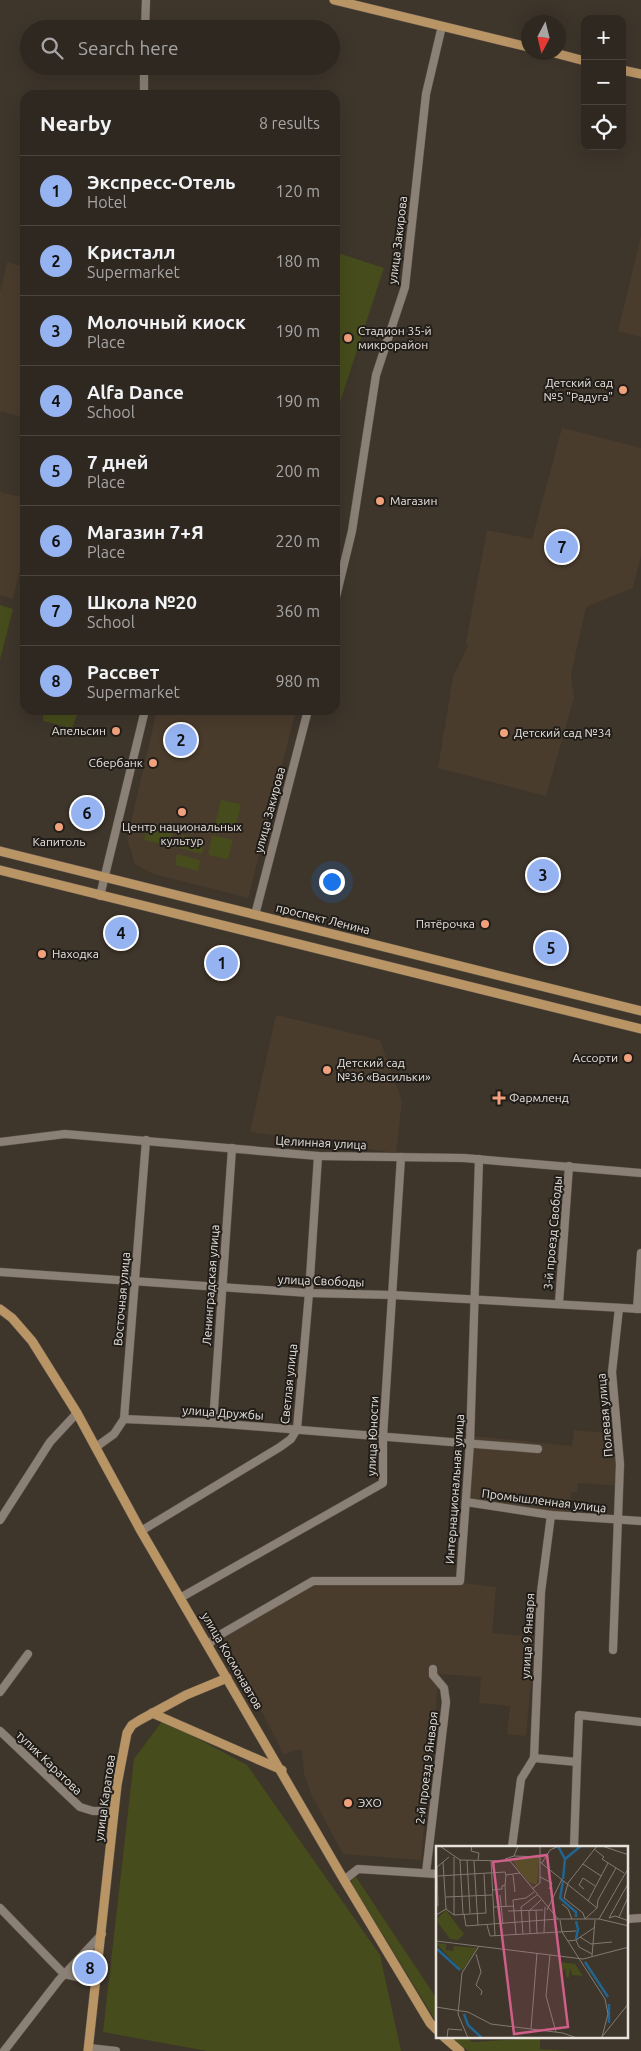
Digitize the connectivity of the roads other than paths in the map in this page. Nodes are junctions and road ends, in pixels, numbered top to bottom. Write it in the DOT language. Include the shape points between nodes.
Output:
graph roads {
  1 [pos="146,0"];
  2 [pos="334,0"];
  3 [pos="145,20"];
  4 [pos="442,26"];
  5 [pos="521,45"];
  6 [pos="566,56"];
  7 [pos="581,60"];
  8 [pos="626,71"];
  9 [pos="641,74"];
  10 [pos="144,75"];
  11 [pos="144,90"];
  12 [pos="340,580"];
  13 [pos="144,715"];
  14 [pos="307,715"];
  15 [pos="0,851"];
  16 [pos="0,870"];
  17 [pos="104,878"];
  18 [pos="100,896"];
  19 [pos="255,915"];
  20 [pos="425,957"];
  21 [pos="421,974"];
  22 [pos="641,1011"];
  23 [pos="641,1029"];
  24 [pos="146,1140"];
  25 [pos="0,1142"];
  26 [pos="232,1148"];
  27 [pos="318,1156"];
  28 [pos="401,1157"];
  29 [pos="479,1159"];
  30 [pos="570,1166"];
  31 [pos="641,1173"];
  32 [pos="641,1253"];
  33 [pos="0,1272"];
  34 [pos="135,1282"];
  35 [pos="222,1287"];
  36 [pos="309,1293"];
  37 [pos="393,1294"];
  38 [pos="475,1299"];
  39 [pos="559,1303"];
  40 [pos="619,1308"];
  41 [pos="0,1309"];
  42 [pos="639,1309"];
  43 [pos="77,1413"];
  44 [pos="124,1419"];
  45 [pos="213,1423"];
  46 [pos="296,1429"];
  47 [pos="383,1436"];
  48 [pos="470,1444"];
  49 [pos="96,1447"];
  50 [pos="538,1450"];
  51 [pos="466,1502"];
  52 [pos="551,1515"];
  53 [pos="0,1520"];
  54 [pos="641,1521"];
  55 [pos="619,1522"];
  56 [pos="141,1531"];
  57 [pos="180,1598"];
  58 [pos="208,1645"];
  59 [pos="613,1650"];
  60 [pos="28,1654"];
  61 [pos="433,1669"];
  62 [pos="227,1678"];
  63 [pos="0,1692"];
  64 [pos="152,1713"];
  65 [pos="641,1722"];
  66 [pos="0,1731"];
  67 [pos="534,1758"];
  68 [pos="577,1762"];
  69 [pos="282,1770"];
  70 [pos="114,1810"];
  71 [pos="512,1846"];
  72 [pos="574,1846"];
  73 [pos="426,1873"];
  74 [pos="436,1874"];
  75 [pos="344,1880"];
  76 [pos="0,1908"];
  77 [pos="641,1918"];
  78 [pos="628,1919"];
  79 [pos="102,1934"];
  80 [pos="64,1974"];
  81 [pos="96,1982"];
  82 [pos="436,2029"];
  83 [pos="445,2038"];
  84 [pos="89,2049"];
  85 [pos="4,2051"];
  86 [pos="116,2051"];
  87 [pos="460,2051"];
  1 -- 3 [label="street"];
  2 -- 4 [label="main road"];
  4 -- 5 [label="main road"];
  4 -- 12 [label="street, улица Закирова" via="426,94 405,287 376,375 352,531"];
  6 -- 7 [label="main road"];
  8 -- 9 [label="main road"];
  10 -- 11 [label="street"];
  13 -- 17 [label="street"];
  14 -- 19 [label="street, улица Закирова"];
  15 -- 17 [label="main road, проспект Ленина"];
  16 -- 18 [label="main road"];
  17 -- 18 [label="street"];
  17 -- 19 [label="main road, проспект Ленина"];
  18 -- 21 [label="main road"];
  19 -- 20 [label="main road, проспект Ленина"];
  20 -- 21 [label="main road"];
  20 -- 22 [label="main road, проспект Ленина"];
  21 -- 23 [label="main road"];
  24 -- 25 [label="street, Целинная улица" via="65,1134"];
  24 -- 26 [label="street, Целинная улица"];
  24 -- 34 [label="street, Восточная улица"];
  26 -- 27 [label="street, Целинная улица"];
  26 -- 35 [label="street, Ленинградская улица"];
  27 -- 28 [label="street, Целинная улица"];
  27 -- 36 [label="street, Светлая улица"];
  28 -- 29 [label="street, Целинная улица"];
  28 -- 37 [label="street, улица Юности"];
  29 -- 30 [label="street, Целинная улица"];
  29 -- 38 [label="street, Интернациональная улица"];
  30 -- 31 [label="street, Целинная улица"];
  30 -- 39 [label="street, 3-й проезд Свободы"];
  32 -- 42 [label="street"];
  33 -- 34 [label="street, улица Свободы"];
  34 -- 35 [label="street, улица Свободы"];
  34 -- 44 [label="street, Восточная улица"];
  35 -- 36 [label="street, улица Свободы"];
  35 -- 45 [label="street, Ленинградская улица"];
  36 -- 37 [label="street, улица Свободы"];
  36 -- 46 [label="street, Светлая улица"];
  37 -- 38 [label="street, улица Свободы"];
  37 -- 47 [label="street, улица Юности"];
  38 -- 39 [label="street, улица Свободы"];
  38 -- 48 [label="street, Интернациональная улица"];
  39 -- 40 [label="street, улица Свободы"];
  40 -- 42 [label="street, улица Свободы"];
  40 -- 55 [label="street, Полевая улица" via="612,1372 620,1464"];
  41 -- 43 [label="main road, улица Космонавтов" via="32,1341"];
  43 -- 49 [label="main road, улица Космонавтов"];
  43 -- 53 [label="street" via="50,1442"];
  44 -- 45 [label="street, улица Дружбы"];
  44 -- 49 [label="street" via="114,1434"];
  45 -- 46 [label="street, улица Дружбы"];
  46 -- 47 [label="street, улица Дружбы"];
  46 -- 56 [label="street, Светлая улица" via="291,1439 280,1447"];
  47 -- 48 [label="street, улица Дружбы"];
  47 -- 57 [label="street, улица Юности" via="383,1483"];
  48 -- 50 [label="street, улица Дружбы"];
  48 -- 51 [label="street, Интернациональная улица"];
  49 -- 56 [label="main road, улица Космонавтов"];
  51 -- 52 [label="street, Промышленная улица"];
  51 -- 58 [label="street, Интернациональная улица" via="460,1581 313,1581"];
  52 -- 55 [label="street, Промышленная улица"];
  52 -- 67 [label="street, улица 9 Января" via="541,1592"];
  54 -- 55 [label="street, Промышленная улица"];
  55 -- 59 [label="street, Промышленная улица"];
  56 -- 57 [label="main road, улица Космонавтов"];
  57 -- 58 [label="main road, улица Космонавтов"];
  58 -- 62 [label="main road, улица Космонавтов"];
  60 -- 63 [label="street"];
  61 -- 73 [label="street, 2-й проезд 9 Января" via="433,1675 444,1688 446,1702"];
  62 -- 64 [label="main road, улица Каратова"];
  62 -- 69 [label="main road, улица Космонавтов"];
  64 -- 69 [label="main road"];
  64 -- 70 [label="main road, улица Каратова" via="132,1725 127,1733"];
  65 -- 68 [label="street" via="579,1715"];
  66 -- 70 [label="street, тупик Каратова" via="80,1808"];
  67 -- 68 [label="street"];
  67 -- 71 [label="street, улица 9 Января" via="521,1778"];
  68 -- 72 [label="street"];
  69 -- 75 [label="main road, улица Космонавтов"];
  70 -- 79 [label="main road, улица Каратова"];
  73 -- 74 [label="street"];
  73 -- 75 [label="street" via="358,1869"];
  75 -- 82 [label="main road, улица Космонавтов"];
  76 -- 80 [label="street"];
  77 -- 78 [label="street"];
  79 -- 80 [label="street"];
  79 -- 81 [label="main road, улица Каратова"];
  80 -- 81 [label="street"];
  80 -- 85 [label="street"];
  81 -- 84 [label="main road, улица Каратова"];
  83 -- 87 [label="main road"];
  84 -- 86 [label="street"];
}
